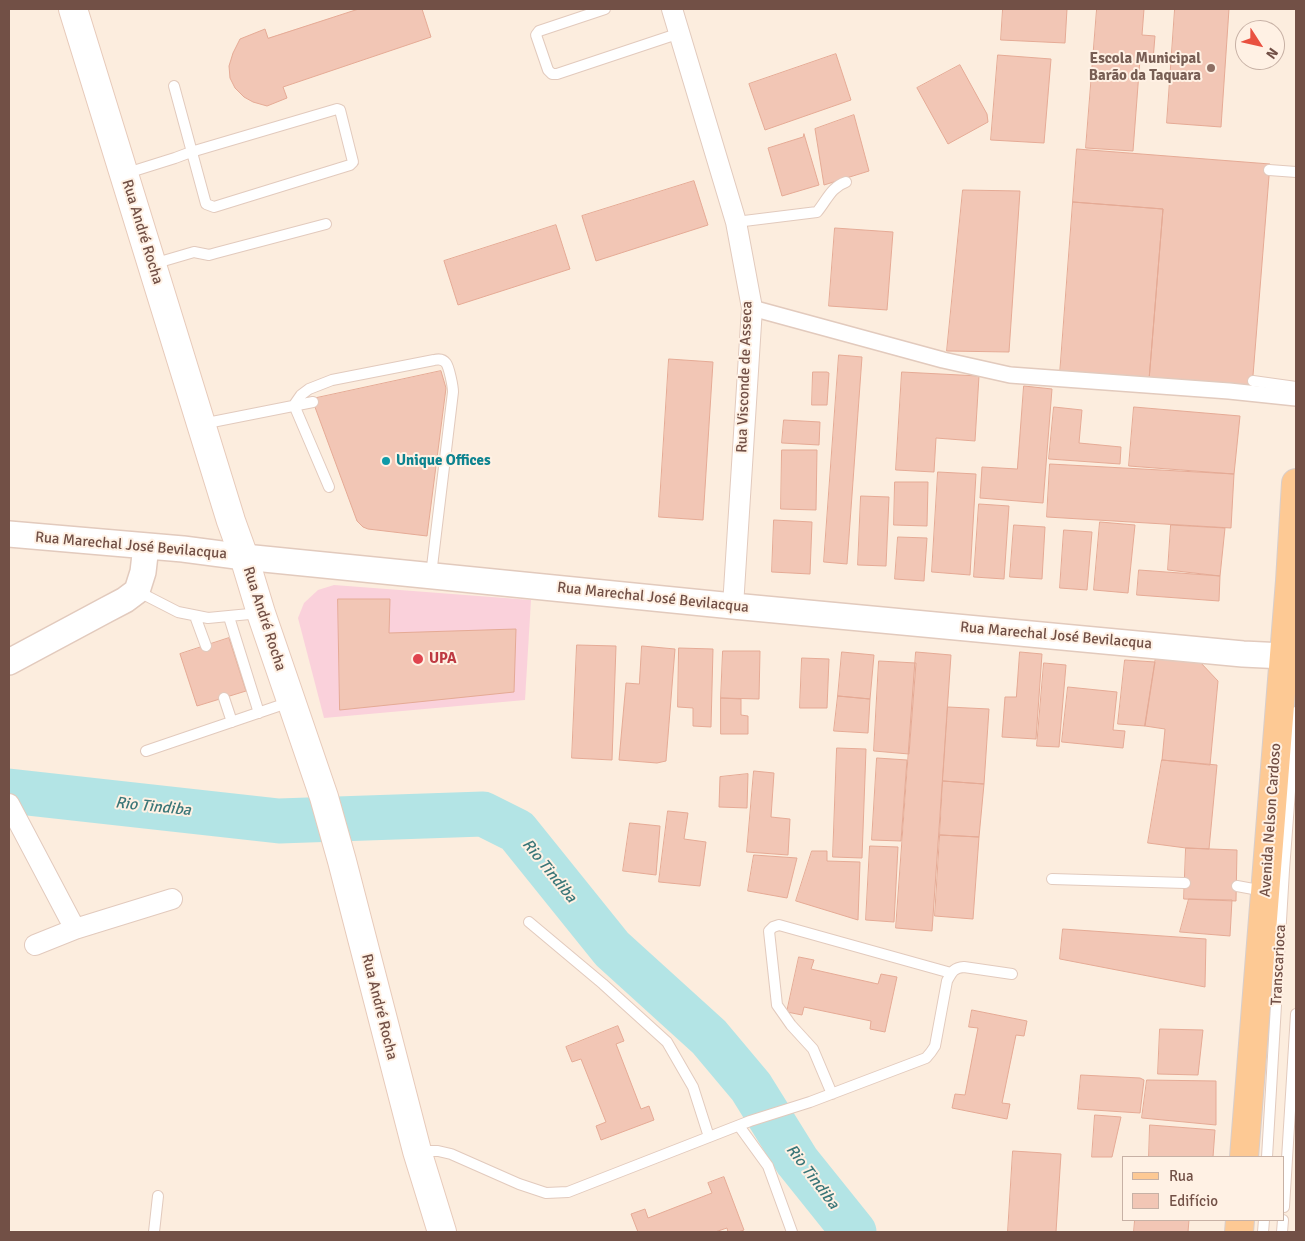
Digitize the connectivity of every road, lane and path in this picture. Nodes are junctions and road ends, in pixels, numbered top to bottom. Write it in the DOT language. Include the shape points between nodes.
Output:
graph roads {
  1 [pos="73,9"];
  2 [pos="605,9"];
  3 [pos="672,9"];
  4 [pos="680,33"];
  5 [pos="174,86"];
  6 [pos="191,152"];
  7 [pos="1269,170"];
  8 [pos="1296,172"];
  9 [pos="124,174"];
  10 [pos="846,182"];
  11 [pos="736,222"];
  12 [pos="326,224"];
  13 [pos="152,264"];
  14 [pos="752,308"];
  15 [pos="1253,381"];
  16 [pos="1296,387"];
  17 [pos="1296,398"];
  18 [pos="313,402"];
  19 [pos="294,405"];
  20 [pos="201,424"];
  21 [pos="1296,483"];
  22 [pos="329,487"];
  23 [pos="9,534"];
  24 [pos="146,546"];
  25 [pos="244,557"];
  26 [pos="432,575"];
  27 [pos="137,591"];
  28 [pos="733,606"];
  29 [pos="260,613"];
  30 [pos="195,616"];
  31 [pos="229,617"];
  32 [pos="206,646"];
  33 [pos="1290,654"];
  34 [pos="9,662"];
  35 [pos="224,698"];
  36 [pos="291,701"];
  37 [pos="1296,712"];
  38 [pos="259,713"];
  39 [pos="232,722"];
  40 [pos="146,751"];
  41 [pos="9,804"];
  42 [pos="1052,879"];
  43 [pos="1185,883"];
  44 [pos="1236,886"];
  45 [pos="1265,891"];
  46 [pos="172,899"];
  47 [pos="529,922"];
  48 [pos="75,929"];
  49 [pos="36,945"];
  50 [pos="951,973"];
  51 [pos="1012,974"];
  52 [pos="1296,1014"];
  53 [pos="832,1094"];
  54 [pos="739,1126"];
  55 [pos="709,1137"];
  56 [pos="417,1151"];
  57 [pos="1244,1156"];
  58 [pos="1267,1156"];
  59 [pos="1285,1191"];
  60 [pos="158,1196"];
  61 [pos="154,1232"];
  62 [pos="442,1232"];
  63 [pos="792,1232"];
  1 -- 9 [label="main road, Rua André Rocha"];
  2 -- 4 [label="lane" via="539,30 536,35 552,74"];
  3 -- 4 [label="street, Rua Visconde de Asseca"];
  4 -- 11 [label="street, Rua Visconde de Asseca"];
  5 -- 6 [label="lane"];
  6 -- 6 [label="lane" via="339,109 353,160 350,164 214,207 206,204"];
  6 -- 9 [label="lane"];
  7 -- 8 [label="lane"];
  9 -- 13 [label="main road, Rua André Rocha"];
  10 -- 11 [label="lane" via="832,190 817,212"];
  11 -- 14 [label="street, Rua Visconde de Asseca"];
  12 -- 13 [label="lane" via="216,253 194,252"];
  13 -- 20 [label="main road, Rua André Rocha"];
  14 -- 17 [label="street" via="1010,375"];
  14 -- 28 [label="street, Rua Visconde de Asseca"];
  15 -- 16 [label="lane"];
  18 -- 19 [label="lane"];
  19 -- 20 [label="lane"];
  19 -- 22 [label="lane"];
  19 -- 26 [label="lane" via="309,389 332,380 440,359 446,362 453,392"];
  20 -- 25 [label="main road, Rua André Rocha"];
  21 -- 33 [label="main road, Avenida Nelson Cardoso" via="1290,581"];
  23 -- 24 [label="street, Rua Marechal José Bevilacqua"];
  24 -- 25 [label="street, Rua Marechal José Bevilacqua"];
  24 -- 27 [label="street"];
  25 -- 26 [label="street, Rua Marechal José Bevilacqua"];
  25 -- 29 [label="main road, Rua André Rocha"];
  26 -- 28 [label="street, Rua Marechal José Bevilacqua"];
  27 -- 30 [label="lane" via="178,612"];
  27 -- 34 [label="street"];
  28 -- 33 [label="street, Rua Marechal José Bevilacqua" via="1233,653"];
  29 -- 31 [label="lane"];
  29 -- 36 [label="main road, Rua André Rocha"];
  30 -- 31 [label="lane"];
  30 -- 32 [label="lane"];
  31 -- 38 [label="lane"];
  33 -- 45 [label="main road, Avenida Nelson Cardoso"];
  35 -- 39 [label="lane"];
  36 -- 38 [label="lane"];
  36 -- 56 [label="main road, Rua André Rocha" via="342,861"];
  37 -- 58 [label="lane, Transcarioca"];
  38 -- 39 [label="lane"];
  39 -- 40 [label="lane"];
  41 -- 48 [label="street"];
  42 -- 43 [label="lane"];
  44 -- 45 [label="lane"];
  45 -- 57 [label="main road, Avenida Nelson Cardoso"];
  46 -- 48 [label="street"];
  47 -- 55 [label="lane" via="667,1042 693,1087"];
  48 -- 49 [label="street"];
  50 -- 51 [label="lane" via="964,967"];
  50 -- 53 [label="lane" via="934,1046 926,1058"];
  50 -- 53 [label="lane" via="779,925 768,931 777,1005 813,1049"];
  52 -- 59 [label="lane, Transcarioca"];
  53 -- 54 [label="lane"];
  54 -- 55 [label="lane"];
  54 -- 63 [label="lane" via="768,1166"];
  55 -- 56 [label="lane" via="568,1192 546,1193 451,1154"];
  56 -- 62 [label="main road, Rua André Rocha"];
  60 -- 61 [label="lane"];
}
